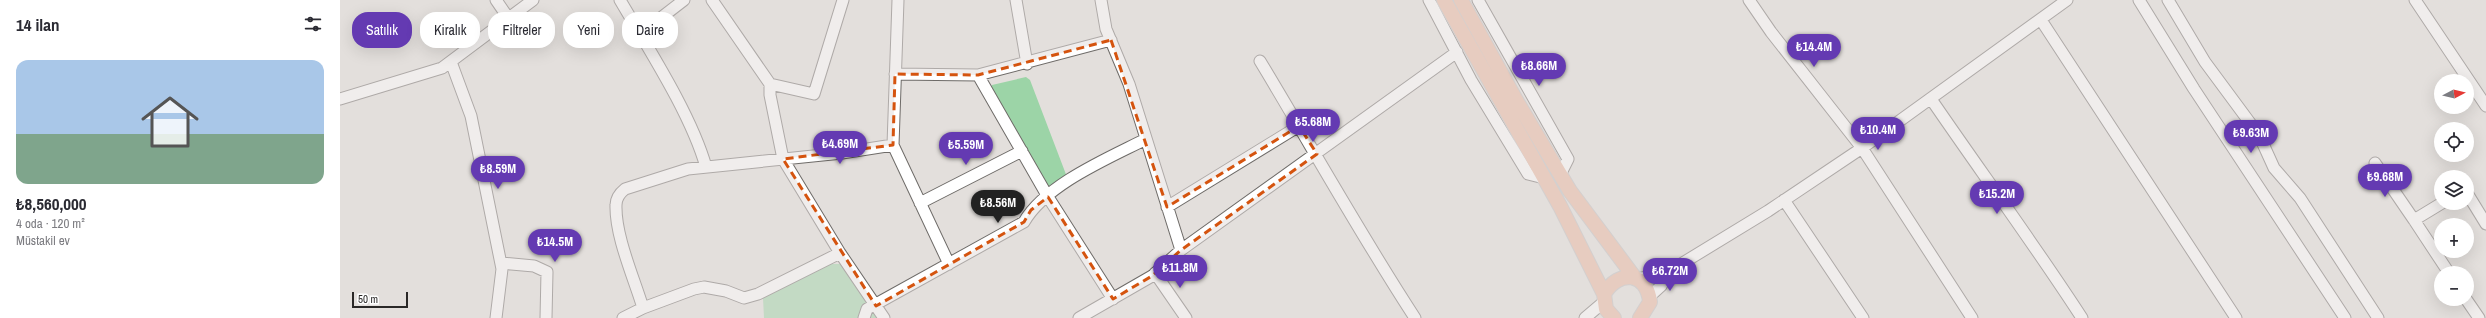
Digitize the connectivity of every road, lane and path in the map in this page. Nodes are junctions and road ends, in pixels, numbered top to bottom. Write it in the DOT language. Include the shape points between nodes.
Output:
graph roads {
  1 [pos="496,0"];
  2 [pos="533,0"];
  3 [pos="620,0"];
  4 [pos="684,0"];
  5 [pos="712,0"];
  6 [pos="843,0"];
  7 [pos="898,0"];
  8 [pos="1016,0"];
  9 [pos="1101,0"];
  10 [pos="1429,0"];
  11 [pos="1444,0"];
  12 [pos="1462,0"];
  13 [pos="1478,0"];
  14 [pos="1749,0"];
  15 [pos="2067,0"];
  16 [pos="2139,0"];
  17 [pos="2168,0"];
  18 [pos="2415,0"];
  19 [pos="504,12"];
  20 [pos="517,12"];
  21 [pos="627,12"];
  22 [pos="668,12"];
  23 [pos="2040,20"];
  24 [pos="488,34"];
  25 [pos="1111,40"];
  26 [pos="648,48"];
  27 [pos="1457,52"];
  28 [pos="1260,61"];
  29 [pos="452,62"];
  30 [pos="1027,64"];
  31 [pos="895,74"];
  32 [pos="978,75"];
  33 [pos="770,84"];
  34 [pos="340,99"];
  35 [pos="1931,99"];
  36 [pos="2486,106"];
  37 [pos="1299,126"];
  38 [pos="1146,139"];
  39 [pos="893,145"];
  40 [pos="1862,148"];
  41 [pos="1022,151"];
  42 [pos="1316,154"];
  43 [pos="783,159"];
  44 [pos="2375,163"];
  45 [pos="706,167"];
  46 [pos="1560,175"];
  47 [pos="1544,178"];
  48 [pos="1048,197"];
  49 [pos="1784,200"];
  50 [pos="920,203"];
  51 [pos="2474,204"];
  52 [pos="1167,207"];
  53 [pos="2434,208"];
  54 [pos="2414,220"];
  55 [pos="2486,224"];
  56 [pos="1181,250"];
  57 [pos="840,253"];
  58 [pos="501,263"];
  59 [pos="949,264"];
  60 [pos="2444,266"];
  61 [pos="1155,272"];
  62 [pos="1668,272"];
  63 [pos="1636,278"];
  64 [pos="1604,298"];
  65 [pos="1112,299"];
  66 [pos="1650,299"];
  67 [pos="876,306"];
  68 [pos="2471,306"];
  69 [pos="643,308"];
  70 [pos="1609,317"];
  71 [pos="496,318"];
  72 [pos="546,318"];
  73 [pos="623,318"];
  74 [pos="864,318"];
  75 [pos="884,318"];
  76 [pos="1079,318"];
  77 [pos="1186,318"];
  78 [pos="1415,318"];
  79 [pos="1585,318"];
  80 [pos="1640,318"];
  81 [pos="1657,318"];
  82 [pos="1862,318"];
  83 [pos="1972,318"];
  84 [pos="2082,318"];
  85 [pos="2236,318"];
  86 [pos="2345,318"];
  87 [pos="2378,318"];
  88 [pos="2479,318"];
  1 -- 19 [label="street"];
  2 -- 20 [label="street"];
  3 -- 21 [label="street"];
  4 -- 22 [label="street"];
  5 -- 33 [label="street"];
  6 -- 33 [label="street" via="814,94"];
  7 -- 31 [label="street"];
  8 -- 30 [label="street"];
  9 -- 25 [label="street" via="1106,29"];
  10 -- 27 [label="street"];
  11 -- 47 [label="main road"];
  12 -- 46 [label="main road"];
  13 -- 46 [label="street" via="1568,158"];
  14 -- 40 [label="street"];
  15 -- 23 [label="street"];
  16 -- 86 [label="street" via="2194,89"];
  17 -- 87 [label="street" via="2205,62 2259,135 2274,168 2300,198"];
  18 -- 36 [label="street"];
  23 -- 35 [label="street"];
  23 -- 85 [label="street"];
  24 -- 29 [label="street"];
  25 -- 30 [label="street"];
  25 -- 38 [label="street" via="1129,84"];
  26 -- 45 [label="street" via="678,104"];
  27 -- 42 [label="street"];
  27 -- 47 [label="street" via="1528,174"];
  28 -- 37 [label="street"];
  29 -- 34 [label="street" via="442,68"];
  29 -- 58 [label="street" via="471,116"];
  30 -- 32 [label="street"];
  31 -- 32 [label="street"];
  31 -- 39 [label="street"];
  32 -- 41 [label="street"];
  33 -- 43 [label="street"];
  35 -- 40 [label="street"];
  35 -- 84 [label="street" via="2002,202 2029,236"];
  37 -- 42 [label="street"];
  37 -- 52 [label="street"];
  38 -- 48 [label="street" via="1072,177"];
  38 -- 52 [label="street"];
  39 -- 43 [label="street"];
  39 -- 50 [label="street"];
  40 -- 49 [label="street"];
  40 -- 83 [label="street"];
  41 -- 48 [label="street"];
  41 -- 50 [label="street"];
  42 -- 56 [label="street"];
  42 -- 78 [label="street" via="1374,255"];
  43 -- 45 [label="street"];
  43 -- 57 [label="street"];
  44 -- 54 [label="street"];
  45 -- 69 [label="street" via="688,169 629,187 621,192 617,199 621,235"];
  46 -- 63 [label="main road"];
  47 -- 64 [label="main road"];
  48 -- 59 [label="street" via="1031,210 1024,222"];
  48 -- 65 [label="street"];
  49 -- 62 [label="street"];
  49 -- 82 [label="street"];
  50 -- 59 [label="street"];
  51 -- 55 [label="street"];
  52 -- 56 [label="street"];
  53 -- 54 [label="street"];
  54 -- 60 [label="street"];
  56 -- 61 [label="street"];
  57 -- 67 [label="street"];
  57 -- 69 [label="street" via="758,294 744,298 704,287"];
  58 -- 71 [label="street"];
  58 -- 72 [label="street" via="534,266 547,272"];
  59 -- 67 [label="street"];
  61 -- 65 [label="street"];
  61 -- 77 [label="street"];
  62 -- 63 [label="street"];
  62 -- 66 [label="street"];
  63 -- 64 [label="main road" via="1620,278 1613,282"];
  63 -- 66 [label="main road" via="1646,286"];
  64 -- 70 [label="main road"];
  64 -- 79 [label="street"];
  65 -- 76 [label="street"];
  66 -- 80 [label="main road"];
  66 -- 81 [label="main road"];
  67 -- 74 [label="street" via="867,309"];
  67 -- 75 [label="street"];
  68 -- 88 [label="street"];
  69 -- 73 [label="street"];
}
